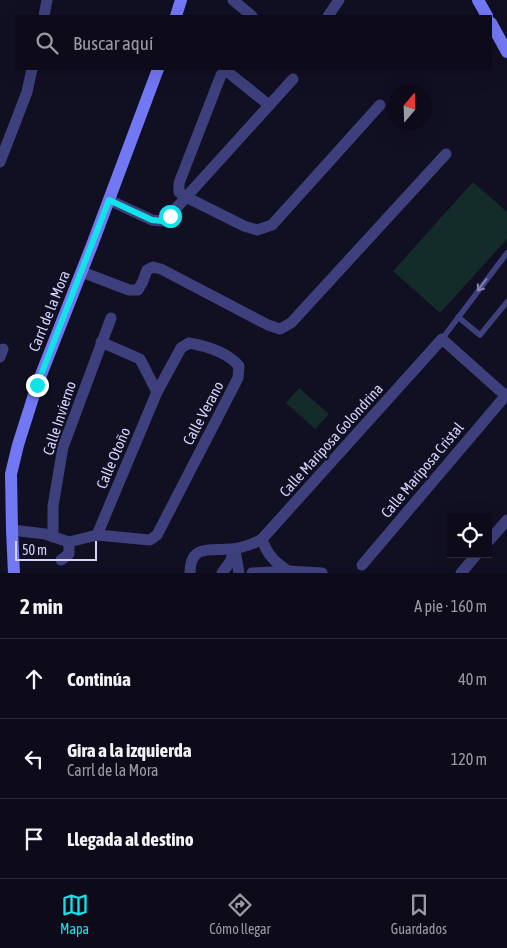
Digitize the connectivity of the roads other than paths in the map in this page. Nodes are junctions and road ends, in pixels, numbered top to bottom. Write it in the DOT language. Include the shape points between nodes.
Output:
graph roads {
  1 [pos="47,0"];
  2 [pos="181,0"];
  3 [pos="233,0"];
  4 [pos="340,0"];
  5 [pos="478,0"];
  6 [pos="44,15"];
  7 [pos="176,15"];
  8 [pos="251,15"];
  9 [pos="329,15"];
  10 [pos="486,15"];
  11 [pos="492,26"];
  12 [pos="507,52"];
  13 [pos="32,70"];
  14 [pos="158,70"];
  15 [pos="293,79"];
  16 [pos="270,105"];
  17 [pos="380,105"];
  18 [pos="446,154"];
  19 [pos="0,162"];
  20 [pos="186,197"];
  21 [pos="109,200"];
  22 [pos="507,253"];
  23 [pos="82,272"];
  24 [pos="507,302"];
  25 [pos="110,318"];
  26 [pos="458,318"];
  27 [pos="442,339"];
  28 [pos="101,342"];
  29 [pos="157,392"];
  30 [pos="507,395"];
  31 [pos="507,520"];
  32 [pos="12,530"];
  33 [pos="97,535"];
  34 [pos="52,536"];
  35 [pos="492,537"];
  36 [pos="262,539"];
  37 [pos="69,542"];
  38 [pos="235,549"];
  39 [pos="474,558"];
  40 [pos="61,560"];
  41 [pos="362,565"];
  42 [pos="288,571"];
  43 [pos="14,573"];
  44 [pos="190,573"];
  45 [pos="222,573"];
  46 [pos="239,573"];
  47 [pos="252,573"];
  48 [pos="322,573"];
  49 [pos="461,573"];
  1 -- 6 [label="street"];
  2 -- 7 [label="street"];
  3 -- 8 [label="street"];
  4 -- 9 [label="street"];
  5 -- 10 [label="street"];
  11 -- 12 [label="street"];
  13 -- 19 [label="street" via="27,92"];
  14 -- 21 [label="street, Carrl de la Mora"];
  15 -- 16 [label="street"];
  16 -- 20 [label="street"];
  16 -- 20 [label="street" via="229,73 221,75 179,183 179,192"];
  17 -- 20 [label="street" via="272,225 257,230 244,226"];
  18 -- 23 [label="street" via="291,323 280,328 153,267 147,270 138,290 129,290"];
  20 -- 21 [label="street" via="162,221 152,220"];
  21 -- 23 [label="street, Carrl de la Mora"];
  22 -- 26 [label="lane, one-way"];
  23 -- 32 [label="street, Carrl de la Mora" via="37,385 18,445 12,474"];
  24 -- 26 [label="lane" via="480,335"];
  25 -- 28 [label="street, Calle Invierno"];
  26 -- 27 [label="lane"];
  27 -- 30 [label="street"];
  27 -- 36 [label="street, Calle Mariposa Golondrina"];
  28 -- 29 [label="street" via="140,359"];
  28 -- 34 [label="street, Calle Invierno" via="62,447"];
  29 -- 33 [label="street, Calle Otoño"];
  29 -- 33 [label="street, Calle Verano" via="181,348 189,342 233,360 239,366 238,378 157,535 150,540"];
  30 -- 41 [label="street, Calle Mariposa Cristal"];
  31 -- 35 [label="street"];
  32 -- 34 [label="street"];
  32 -- 43 [label="street, Carrl de la Mora"];
  33 -- 37 [label="street"];
  34 -- 37 [label="street"];
  36 -- 38 [label="street, Calle Mariposa Golondrina"];
  36 -- 42 [label="street" via="269,556"];
  37 -- 40 [label="street" via="68,554"];
  38 -- 44 [label="street, Calle Mariposa Golondrina" via="199,552 192,560"];
  38 -- 45 [label="street"];
  38 -- 46 [label="street"];
  39 -- 49 [label="street"];
  42 -- 47 [label="street"];
  42 -- 48 [label="street"];
}
